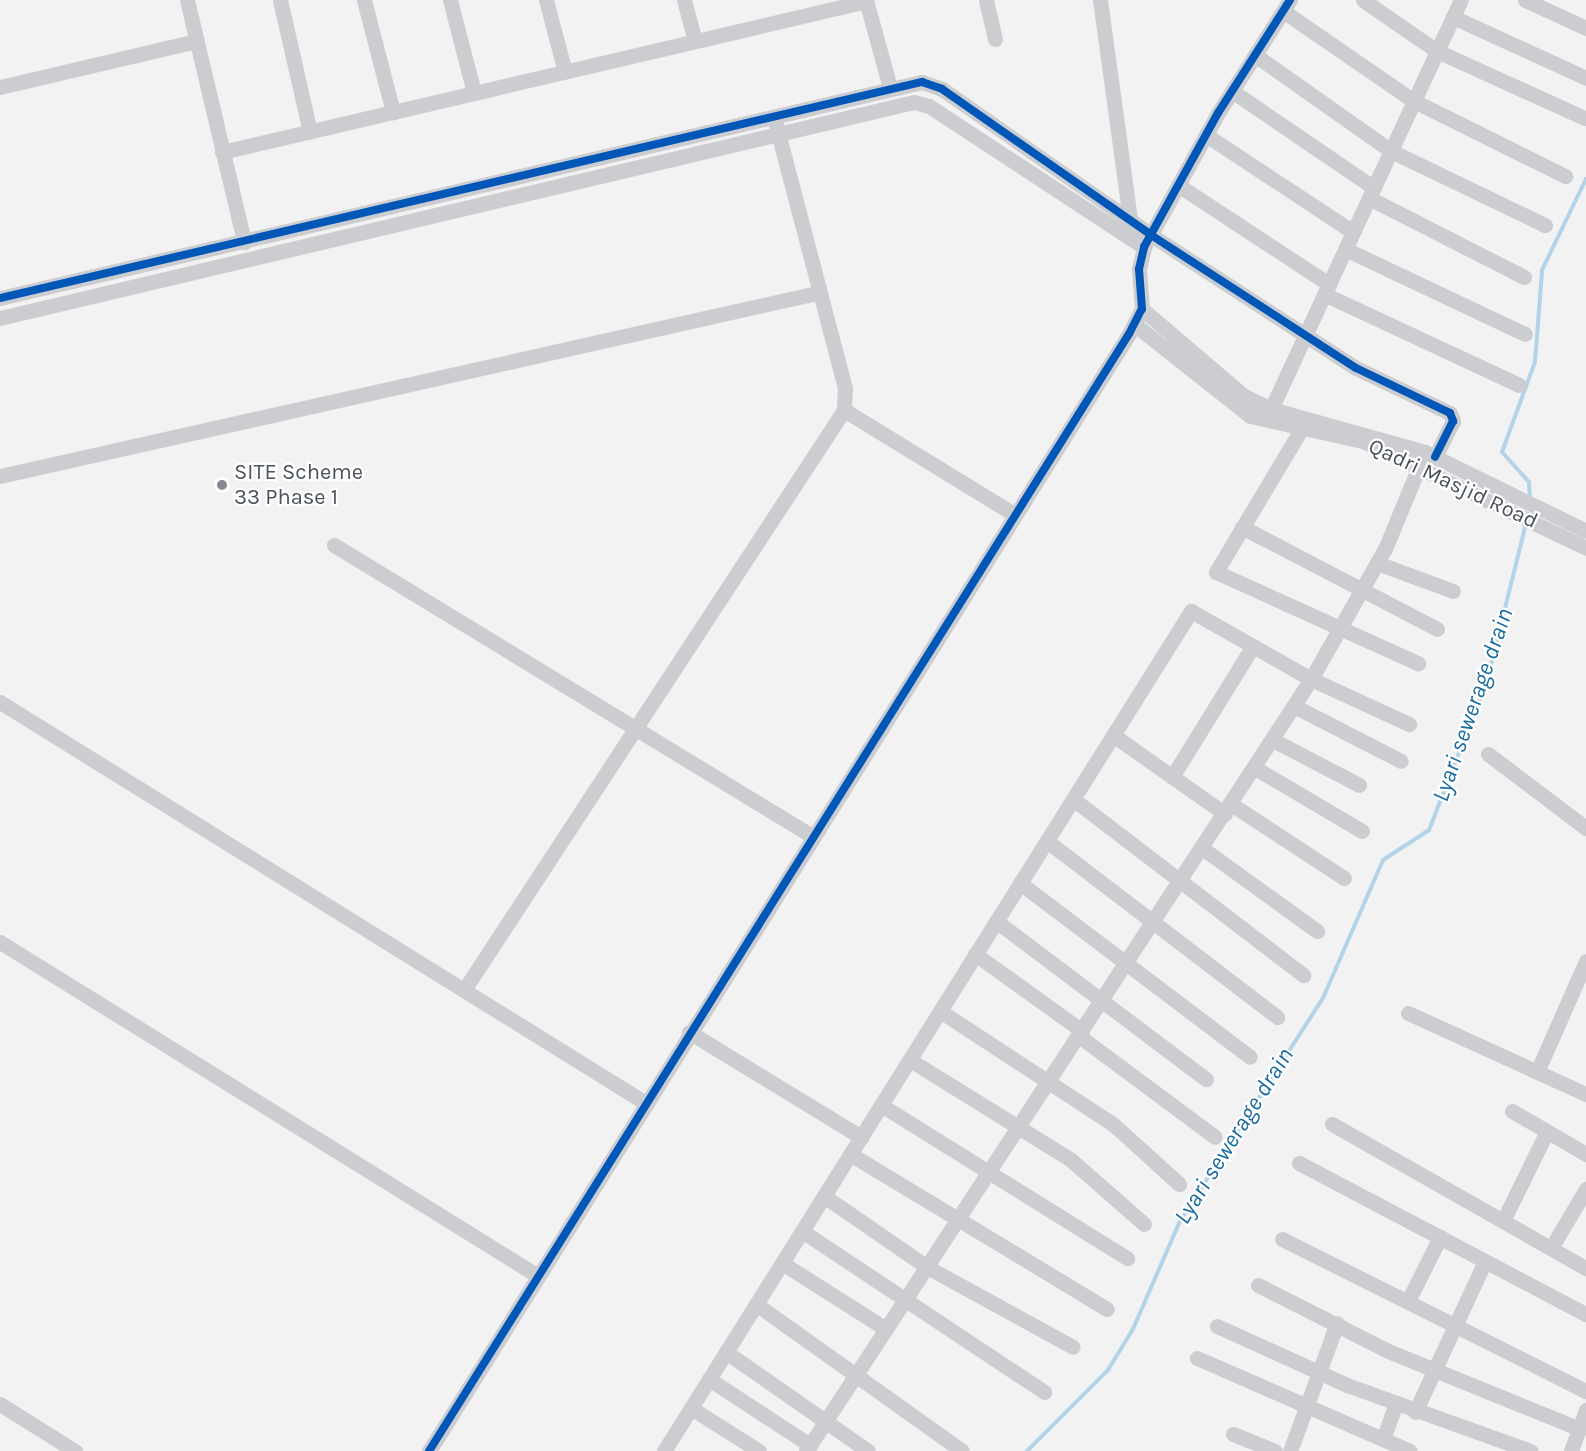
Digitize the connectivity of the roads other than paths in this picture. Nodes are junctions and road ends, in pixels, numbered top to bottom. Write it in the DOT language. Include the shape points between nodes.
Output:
graph roads {
  1 [pos="187,0"];
  2 [pos="280,0"];
  3 [pos="364,0"];
  4 [pos="450,0"];
  5 [pos="546,0"];
  6 [pos="684,0"];
  7 [pos="867,0"];
  8 [pos="986,0"];
  9 [pos="1100,0"];
  10 [pos="1363,0"];
  11 [pos="1525,0"];
  12 [pos="1287,6"];
  13 [pos="1456,6"];
  14 [pos="1586,28"];
  15 [pos="995,39"];
  16 [pos="196,41"];
  17 [pos="695,41"];
  18 [pos="1437,51"];
  19 [pos="1255,55"];
  20 [pos="565,72"];
  21 [pos="1586,78"];
  22 [pos="0,87"];
  23 [pos="890,88"];
  24 [pos="1232,91"];
  25 [pos="474,93"];
  26 [pos="1414,100"];
  27 [pos="393,112"];
  28 [pos="774,115"];
  29 [pos="1585,118"];
  30 [pos="310,132"];
  31 [pos="778,133"];
  32 [pos="1206,135"];
  33 [pos="1391,151"];
  34 [pos="222,152"];
  35 [pos="1565,176"];
  36 [pos="1178,185"];
  37 [pos="1371,193"];
  38 [pos="1131,222"];
  39 [pos="1545,225"];
  40 [pos="1353,232"];
  41 [pos="1142,240"];
  42 [pos="244,243"];
  43 [pos="1345,249"];
  44 [pos="127,269"];
  45 [pos="1524,277"];
  46 [pos="131,288"];
  47 [pos="1327,289"];
  48 [pos="817,293"];
  49 [pos="0,298"];
  50 [pos="1142,309"];
  51 [pos="0,318"];
  52 [pos="1134,324"];
  53 [pos="1306,334"];
  54 [pos="1525,334"];
  55 [pos="1519,385"];
  56 [pos="1271,409"];
  57 [pos="844,410"];
  58 [pos="1305,424"];
  59 [pos="1430,461"];
  60 [pos="0,476"];
  61 [pos="1014,514"];
  62 [pos="1242,526"];
  63 [pos="1570,530"];
  64 [pos="1586,531"];
  65 [pos="334,545"];
  66 [pos="1586,548"];
  67 [pos="1377,563"];
  68 [pos="1363,589"];
  69 [pos="1453,591"];
  70 [pos="1437,629"];
  71 [pos="1340,630"];
  72 [pos="1253,646"];
  73 [pos="1418,663"];
  74 [pos="1311,679"];
  75 [pos="0,702"];
  76 [pos="1294,706"];
  77 [pos="1409,724"];
  78 [pos="634,727"];
  79 [pos="1113,735"];
  80 [pos="1273,740"];
  81 [pos="1488,754"];
  82 [pos="1401,761"];
  83 [pos="1255,768"];
  84 [pos="1172,777"];
  85 [pos="1359,785"];
  86 [pos="1073,799"];
  87 [pos="1228,809"];
  88 [pos="1586,828"];
  89 [pos="1362,831"];
  90 [pos="812,836"];
  91 [pos="1047,841"];
  92 [pos="1202,849"];
  93 [pos="1344,878"];
  94 [pos="1020,883"];
  95 [pos="1177,883"];
  96 [pos="1153,920"];
  97 [pos="996,921"];
  98 [pos="1317,931"];
  99 [pos="0,942"];
  100 [pos="975,954"];
  101 [pos="1128,961"];
  102 [pos="1586,961"];
  103 [pos="1303,975"];
  104 [pos="464,990"];
  105 [pos="1103,999"];
  106 [pos="940,1011"];
  107 [pos="1408,1012"];
  108 [pos="1277,1017"];
  109 [pos="689,1032"];
  110 [pos="1080,1034"];
  111 [pos="1250,1057"];
  112 [pos="910,1060"];
  113 [pos="1538,1072"];
  114 [pos="1206,1079"];
  115 [pos="1048,1083"];
  116 [pos="1586,1094"];
  117 [pos="644,1102"];
  118 [pos="881,1105"];
  119 [pos="1512,1111"];
  120 [pos="1332,1124"];
  121 [pos="1018,1129"];
  122 [pos="1547,1131"];
  123 [pos="861,1137"];
  124 [pos="1215,1137"];
  125 [pos="850,1154"];
  126 [pos="1586,1154"];
  127 [pos="1299,1163"];
  128 [pos="989,1173"];
  129 [pos="1179,1184"];
  130 [pos="1586,1189"];
  131 [pos="824,1197"];
  132 [pos="958,1220"];
  133 [pos="1503,1221"];
  134 [pos="1144,1224"];
  135 [pos="802,1231"];
  136 [pos="1440,1238"];
  137 [pos="1282,1239"];
  138 [pos="1551,1248"];
  139 [pos="1127,1258"];
  140 [pos="1485,1261"];
  141 [pos="782,1263"];
  142 [pos="927,1267"];
  143 [pos="1586,1267"];
  144 [pos="538,1276"];
  145 [pos="1258,1285"];
  146 [pos="906,1300"];
  147 [pos="1408,1301"];
  148 [pos="756,1304"];
  149 [pos="1107,1309"];
  150 [pos="1586,1314"];
  151 [pos="1337,1323"];
  152 [pos="1455,1325"];
  153 [pos="1216,1326"];
  154 [pos="886,1329"];
  155 [pos="1073,1347"];
  156 [pos="726,1352"];
  157 [pos="1197,1358"];
  158 [pos="1435,1368"];
  159 [pos="1317,1372"];
  160 [pos="855,1377"];
  161 [pos="709,1379"];
  162 [pos="1044,1392"];
  163 [pos="1586,1392"];
  164 [pos="1395,1403"];
  165 [pos="0,1404"];
  166 [pos="1306,1405"];
  167 [pos="691,1408"];
  168 [pos="1586,1410"];
  169 [pos="1415,1412"];
  170 [pos="827,1419"];
  171 [pos="1233,1434"];
  172 [pos="1383,1439"];
  173 [pos="1576,1443"];
  174 [pos="808,1448"];
  175 [pos="1503,1448"];
  176 [pos="670,1449"];
  177 [pos="75,1451"];
  178 [pos="429,1451"];
  179 [pos="759,1451"];
  180 [pos="868,1451"];
  181 [pos="962,1451"];
  182 [pos="1275,1451"];
  183 [pos="1290,1451"];
  184 [pos="1410,1451"];
  185 [pos="1530,1451"];
  1 -- 16 [label="street"];
  2 -- 30 [label="street"];
  3 -- 27 [label="street"];
  4 -- 25 [label="street"];
  5 -- 20 [label="street"];
  6 -- 17 [label="street"];
  7 -- 17 [label="street"];
  7 -- 23 [label="street"];
  8 -- 15 [label="street"];
  9 -- 38 [label="street"];
  10 -- 18 [label="street"];
  11 -- 14 [label="street"];
  12 -- 19 [label="street"];
  12 -- 26 [label="street"];
  13 -- 18 [label="street"];
  13 -- 21 [label="street"];
  16 -- 22 [label="street"];
  16 -- 34 [label="street"];
  17 -- 20 [label="street"];
  18 -- 26 [label="street"];
  18 -- 29 [label="street"];
  19 -- 24 [label="street"];
  19 -- 33 [label="street"];
  20 -- 25 [label="street"];
  23 -- 28 [label="street"];
  23 -- 38 [label="street" via="922,82 942,88"];
  24 -- 32 [label="street"];
  24 -- 37 [label="street"];
  25 -- 27 [label="street"];
  26 -- 33 [label="street"];
  26 -- 35 [label="street"];
  27 -- 30 [label="street"];
  28 -- 31 [label="street"];
  28 -- 42 [label="street"];
  30 -- 34 [label="street"];
  31 -- 41 [label="street" via="914,102 929,105"];
  31 -- 46 [label="street"];
  31 -- 48 [label="street"];
  32 -- 36 [label="street"];
  32 -- 40 [label="street"];
  33 -- 37 [label="street"];
  33 -- 39 [label="street"];
  34 -- 42 [label="street"];
  36 -- 41 [label="street"];
  36 -- 47 [label="street"];
  37 -- 40 [label="street"];
  37 -- 45 [label="street"];
  38 -- 41 [label="street"];
  40 -- 43 [label="street"];
  41 -- 50 [label="street"];
  41 -- 53 [label="street"];
  42 -- 44 [label="street"];
  43 -- 47 [label="street"];
  43 -- 54 [label="street"];
  44 -- 46 [label="street"];
  44 -- 49 [label="street"];
  46 -- 51 [label="street"];
  47 -- 53 [label="street"];
  47 -- 55 [label="street"];
  48 -- 57 [label="street" via="845,388"];
  48 -- 60 [label="street"];
  50 -- 52 [label="street"];
  50 -- 56 [label="street, Qadri Masjid Road" via="1244,396"];
  52 -- 58 [label="street, Qadri Masjid Road" via="1238,408"];
  52 -- 61 [label="street"];
  53 -- 56 [label="street"];
  53 -- 59 [label="street" via="1356,368 1450,413 1453,421"];
  56 -- 58 [label="street, Qadri Masjid Road"];
  57 -- 61 [label="street"];
  57 -- 78 [label="street"];
  58 -- 59 [label="street, Qadri Masjid Road"];
  58 -- 62 [label="street"];
  59 -- 63 [label="street, Qadri Masjid Road"];
  59 -- 67 [label="street"];
  61 -- 90 [label="street"];
  62 -- 68 [label="street"];
  62 -- 71 [label="street" via="1216,572"];
  63 -- 64 [label="street, Qadri Masjid Road"];
  63 -- 66 [label="street, Qadri Masjid Road"];
  65 -- 78 [label="street"];
  67 -- 68 [label="street"];
  67 -- 69 [label="street"];
  68 -- 70 [label="street"];
  68 -- 71 [label="street"];
  71 -- 73 [label="street"];
  71 -- 74 [label="street"];
  72 -- 74 [label="street"];
  72 -- 79 [label="street" via="1191,610"];
  72 -- 84 [label="street"];
  74 -- 76 [label="street"];
  74 -- 77 [label="street"];
  75 -- 104 [label="street"];
  76 -- 80 [label="street"];
  76 -- 82 [label="street"];
  78 -- 90 [label="street"];
  78 -- 104 [label="street"];
  79 -- 84 [label="street"];
  79 -- 86 [label="street"];
  80 -- 83 [label="street"];
  80 -- 85 [label="street"];
  81 -- 88 [label="street"];
  83 -- 87 [label="street"];
  83 -- 89 [label="street"];
  84 -- 87 [label="street"];
  86 -- 91 [label="street"];
  86 -- 95 [label="street"];
  87 -- 92 [label="street"];
  87 -- 93 [label="street"];
  90 -- 109 [label="street"];
  91 -- 94 [label="street"];
  91 -- 96 [label="street"];
  92 -- 95 [label="street"];
  92 -- 98 [label="street"];
  94 -- 97 [label="street"];
  94 -- 101 [label="street"];
  95 -- 96 [label="street"];
  95 -- 103 [label="street"];
  96 -- 101 [label="street"];
  96 -- 108 [label="street"];
  97 -- 100 [label="street"];
  97 -- 105 [label="street"];
  99 -- 144 [label="street"];
  100 -- 106 [label="street"];
  100 -- 110 [label="street"];
  101 -- 105 [label="street"];
  101 -- 111 [label="street"];
  102 -- 113 [label="street"];
  104 -- 117 [label="street"];
  105 -- 110 [label="street"];
  105 -- 114 [label="street"];
  106 -- 112 [label="street"];
  106 -- 115 [label="street"];
  107 -- 113 [label="street"];
  109 -- 117 [label="street"];
  109 -- 123 [label="street"];
  110 -- 115 [label="street"];
  110 -- 124 [label="street"];
  112 -- 118 [label="street"];
  112 -- 121 [label="street"];
  113 -- 116 [label="street"];
  115 -- 121 [label="street"];
  115 -- 129 [label="street" via="1114,1125"];
  117 -- 144 [label="street"];
  118 -- 123 [label="street"];
  118 -- 128 [label="street"];
  119 -- 122 [label="street"];
  120 -- 133 [label="street"];
  121 -- 128 [label="street"];
  121 -- 134 [label="street" via="1071,1160"];
  122 -- 126 [label="street"];
  122 -- 133 [label="street"];
  123 -- 125 [label="street"];
  125 -- 131 [label="street"];
  125 -- 132 [label="street"];
  127 -- 136 [label="street"];
  128 -- 132 [label="street"];
  128 -- 139 [label="street"];
  130 -- 138 [label="street"];
  131 -- 135 [label="street"];
  131 -- 142 [label="street"];
  132 -- 142 [label="street"];
  132 -- 149 [label="street"];
  133 -- 138 [label="street"];
  135 -- 141 [label="street"];
  135 -- 146 [label="street"];
  136 -- 140 [label="street"];
  136 -- 147 [label="street"];
  137 -- 147 [label="street"];
  138 -- 143 [label="street"];
  140 -- 150 [label="street"];
  140 -- 152 [label="street"];
  141 -- 148 [label="street"];
  141 -- 154 [label="street"];
  142 -- 146 [label="street"];
  142 -- 155 [label="street"];
  144 -- 178 [label="street"];
  145 -- 151 [label="street"];
  146 -- 154 [label="street"];
  146 -- 162 [label="street"];
  147 -- 152 [label="street"];
  148 -- 156 [label="street"];
  148 -- 160 [label="street"];
  151 -- 158 [label="street"];
  151 -- 159 [label="street"];
  152 -- 158 [label="street"];
  152 -- 163 [label="street"];
  153 -- 159 [label="street"];
  154 -- 160 [label="street"];
  156 -- 161 [label="street"];
  156 -- 170 [label="street"];
  157 -- 166 [label="street"];
  158 -- 169 [label="street"];
  158 -- 173 [label="street"];
  159 -- 164 [label="street"];
  159 -- 166 [label="street"];
  160 -- 170 [label="street"];
  160 -- 181 [label="street"];
  161 -- 167 [label="street"];
  161 -- 174 [label="street"];
  164 -- 169 [label="street"];
  164 -- 172 [label="street"];
  165 -- 177 [label="street"];
  166 -- 172 [label="street"];
  166 -- 183 [label="street"];
  167 -- 176 [label="street"];
  167 -- 179 [label="street"];
  168 -- 173 [label="street"];
  169 -- 175 [label="street"];
  170 -- 174 [label="street"];
  170 -- 180 [label="street"];
  171 -- 182 [label="street"];
  172 -- 184 [label="street"];
  175 -- 185 [label="street"];
}
